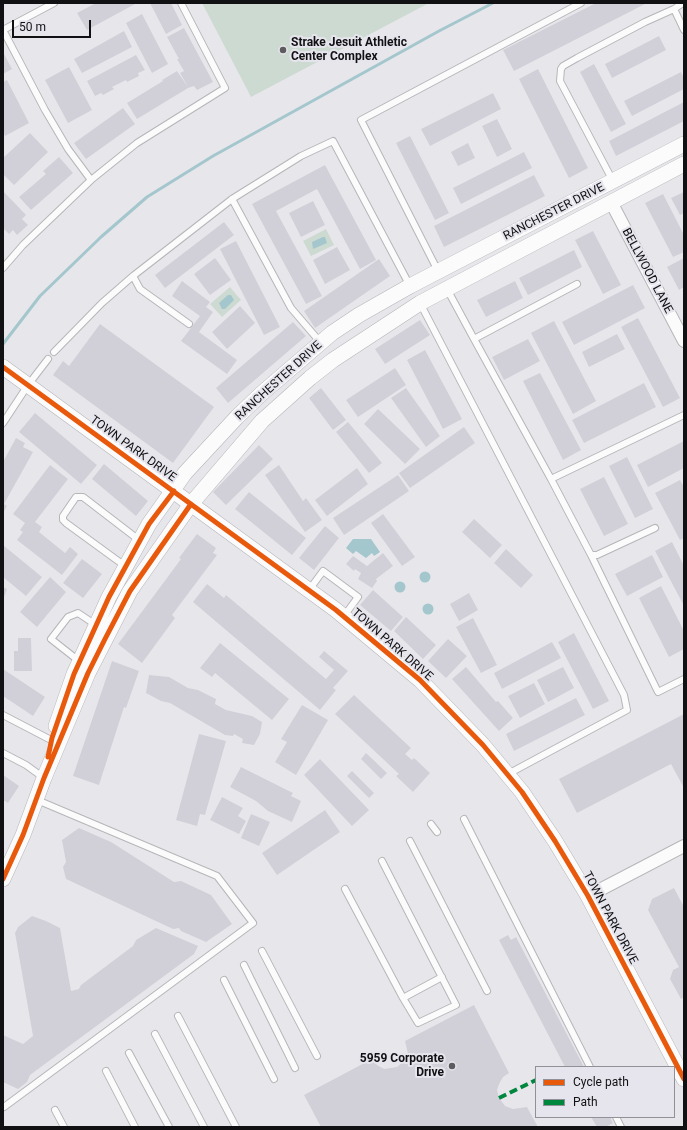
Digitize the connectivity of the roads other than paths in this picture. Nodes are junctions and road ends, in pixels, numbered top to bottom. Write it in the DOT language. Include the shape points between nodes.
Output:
graph roads {
  1 [pos="54,3"];
  2 [pos="181,3"];
  3 [pos="581,3"];
  4 [pos="683,3"];
  5 [pos="674,9"];
  6 [pos="3,30"];
  7 [pos="684,30"];
  8 [pos="684,144"];
  9 [pos="684,164"];
  10 [pos="91,180"];
  11 [pos="613,181"];
  12 [pos="232,199"];
  13 [pos="611,202"];
  14 [pos="565,206"];
  15 [pos="573,221"];
  16 [pos="3,268"];
  17 [pos="438,272"];
  18 [pos="133,276"];
  19 [pos="577,284"];
  20 [pos="410,286"];
  21 [pos="448,289"];
  22 [pos="420,303"];
  23 [pos="189,324"];
  24 [pos="474,339"];
  25 [pos="684,341"];
  26 [pos="321,343"];
  27 [pos="54,352"];
  28 [pos="48,359"];
  29 [pos="297,364"];
  30 [pos="3,367"];
  31 [pos="310,378"];
  32 [pos="28,385"];
  33 [pos="684,415"];
  34 [pos="3,423"];
  35 [pos="551,479"];
  36 [pos="174,491"];
  37 [pos="191,504"];
  38 [pos="654,528"];
  39 [pos="141,541"];
  40 [pos="591,555"];
  41 [pos="126,567"];
  42 [pos="309,590"];
  43 [pos="344,616"];
  44 [pos="98,633"];
  45 [pos="80,662"];
  46 [pos="684,679"];
  47 [pos="3,715"];
  48 [pos="52,740"];
  49 [pos="3,753"];
  50 [pos="507,775"];
  51 [pos="44,778"];
  52 [pos="37,800"];
  53 [pos="464,819"];
  54 [pos="431,824"];
  55 [pos="437,832"];
  56 [pos="410,841"];
  57 [pos="684,846"];
  58 [pos="382,861"];
  59 [pos="3,878"];
  60 [pos="345,889"];
  61 [pos="588,896"];
  62 [pos="262,952"];
  63 [pos="244,965"];
  64 [pos="442,976"];
  65 [pos="224,980"];
  66 [pos="487,991"];
  67 [pos="403,998"];
  68 [pos="178,1016"];
  69 [pos="155,1034"];
  70 [pos="130,1053"];
  71 [pos="317,1056"];
  72 [pos="589,1066"];
  73 [pos="295,1068"];
  74 [pos="106,1071"];
  75 [pos="274,1079"];
  76 [pos="684,1079"];
  77 [pos="3,1106"];
  78 [pos="55,1110"];
  79 [pos="616,1118"];
  80 [pos="64,1127"];
  81 [pos="135,1127"];
  82 [pos="169,1127"];
  83 [pos="204,1127"];
  84 [pos="236,1127"];
  85 [pos="621,1127"];
  1 -- 6 [label="lane"];
  2 -- 10 [label="lane" via="225,88 137,143"];
  3 -- 17 [label="lane" via="361,120"];
  4 -- 5 [label="lane"];
  5 -- 7 [label="lane"];
  5 -- 11 [label="lane" via="577,58 561,70 560,81"];
  6 -- 10 [label="lane" via="45,110 68,149"];
  8 -- 11 [label="street, RANCHESTER DRIVE"];
  9 -- 13 [label="street, RANCHESTER DRIVE"];
  10 -- 16 [label="lane" via="23,245"];
  11 -- 14 [label="street, RANCHESTER DRIVE"];
  12 -- 18 [label="lane"];
  12 -- 20 [label="lane" via="301,156 334,141"];
  12 -- 26 [label="lane" via="291,308"];
  13 -- 15 [label="street, RANCHESTER DRIVE"];
  13 -- 25 [label="street, BELLWOOD LANE"];
  14 -- 15 [label="street"];
  14 -- 17 [label="street, RANCHESTER DRIVE"];
  15 -- 21 [label="street, RANCHESTER DRIVE"];
  17 -- 20 [label="street, RANCHESTER DRIVE"];
  17 -- 21 [label="street"];
  18 -- 23 [label="lane" via="140,289"];
  18 -- 27 [label="lane" via="102,303"];
  19 -- 24 [label="lane"];
  20 -- 26 [label="street, RANCHESTER DRIVE" via="359,315"];
  21 -- 22 [label="street, RANCHESTER DRIVE"];
  21 -- 24 [label="lane"];
  22 -- 31 [label="street, RANCHESTER DRIVE" via="365,338"];
  22 -- 50 [label="lane" via="624,695 627,710"];
  24 -- 35 [label="lane"];
  26 -- 29 [label="street, RANCHESTER DRIVE"];
  28 -- 32 [label="lane"];
  29 -- 31 [label="street"];
  29 -- 36 [label="street, RANCHESTER DRIVE" via="237,417 185,473"];
  30 -- 32 [label="street, TOWN PARK DRIVE"];
  31 -- 37 [label="street, RANCHESTER DRIVE" via="262,421"];
  32 -- 34 [label="lane"];
  32 -- 36 [label="street, TOWN PARK DRIVE"];
  33 -- 35 [label="lane"];
  35 -- 40 [label="lane"];
  36 -- 37 [label="street, TOWN PARK DRIVE"];
  36 -- 39 [label="street, RANCHESTER DRIVE" via="149,524"];
  37 -- 42 [label="street, TOWN PARK DRIVE"];
  37 -- 44 [label="street, RANCHESTER DRIVE"];
  38 -- 40 [label="lane" via="597,555"];
  39 -- 41 [label="street, RANCHESTER DRIVE"];
  39 -- 41 [label="lane" via="83,497 76,497 63,516 66,523"];
  40 -- 46 [label="lane" via="658,692"];
  41 -- 44 [label="street, RANCHESTER DRIVE" via="109,597"];
  42 -- 43 [label="street, TOWN PARK DRIVE"];
  42 -- 43 [label="lane" via="323,571 358,597"];
  43 -- 50 [label="street, TOWN PARK DRIVE" via="420,680 483,745"];
  44 -- 45 [label="street, RANCHESTER DRIVE"];
  44 -- 45 [label="lane" via="78,612 68,617 51,639"];
  44 -- 51 [label="street, RANCHESTER DRIVE" via="88,673"];
  45 -- 48 [label="street, RANCHESTER DRIVE"];
  47 -- 48 [label="lane"];
  48 -- 51 [label="street, RANCHESTER DRIVE"];
  49 -- 51 [label="lane"];
  50 -- 61 [label="street, TOWN PARK DRIVE" via="522,792 555,841"];
  51 -- 52 [label="street, RANCHESTER DRIVE"];
  52 -- 59 [label="street, RANCHESTER DRIVE"];
  52 -- 77 [label="lane" via="217,876 253,922"];
  53 -- 72 [label="lane"];
  54 -- 55 [label="lane"];
  56 -- 66 [label="lane"];
  57 -- 61 [label="street"];
  58 -- 64 [label="lane"];
  60 -- 67 [label="lane"];
  61 -- 76 [label="street, TOWN PARK DRIVE"];
  62 -- 71 [label="lane"];
  63 -- 73 [label="lane"];
  64 -- 67 [label="lane"];
  64 -- 67 [label="lane" via="456,1004 418,1023"];
  65 -- 75 [label="lane"];
  68 -- 84 [label="lane"];
  69 -- 83 [label="lane"];
  70 -- 82 [label="lane"];
  74 -- 81 [label="lane"];
  78 -- 80 [label="lane"];
  79 -- 85 [label="lane"];
}
